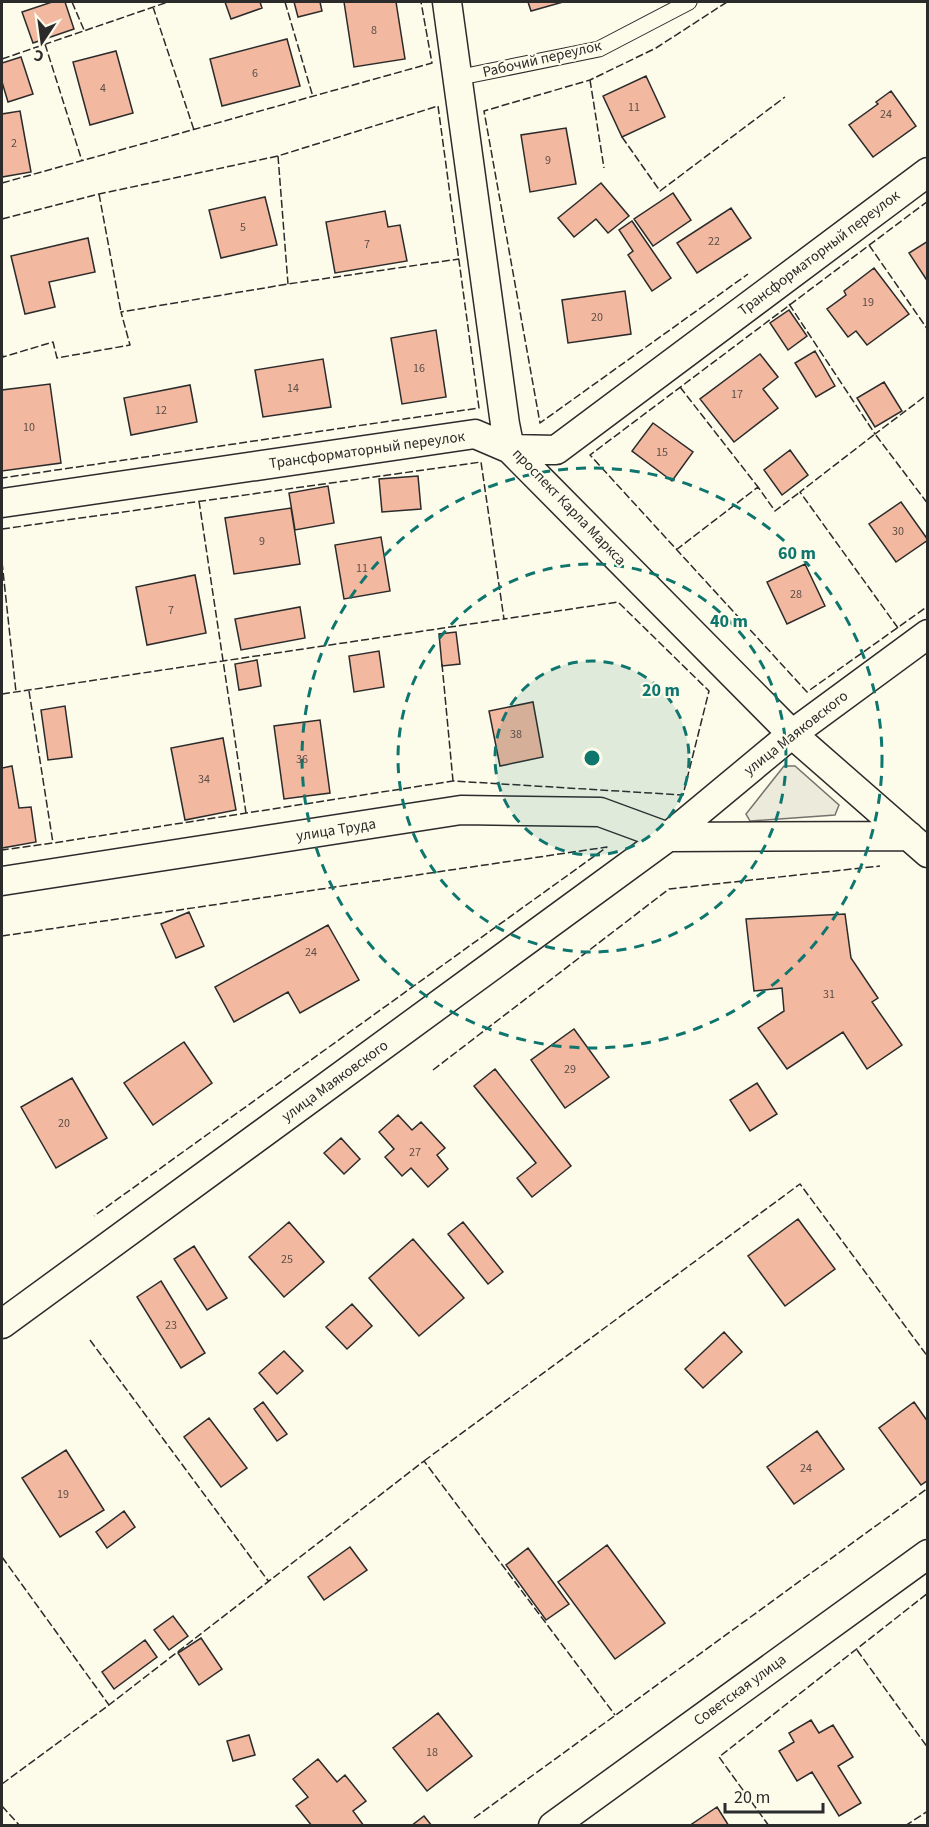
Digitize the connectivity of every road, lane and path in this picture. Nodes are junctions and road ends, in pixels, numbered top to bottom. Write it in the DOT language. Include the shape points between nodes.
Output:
graph roads {
  1 [pos="447,2"];
  2 [pos="689,2"];
  3 [pos="456,78"];
  4 [pos="927,172"];
  5 [pos="510,449"];
  6 [pos="2,502"];
  7 [pos="927,634"];
  8 [pos="792,734"];
  9 [pos="668,837"];
  10 [pos="918,844"];
  11 [pos="2,881"];
  12 [pos="2,1324"];
  13 [pos="927,1554"];
  14 [pos="553,1826"];
  1 -- 3 [label="street, проспект Карла Маркса"];
  2 -- 3 [label="lane, Рабочий переулок" via="599,49"];
  3 -- 5 [label="street, проспект Карла Маркса"];
  4 -- 5 [label="street, Трансформаторный переулок" via="556,450"];
  5 -- 6 [label="street, Трансформаторный переулок" via="475,434"];
  5 -- 8 [label="street, проспект Карла Маркса"];
  7 -- 8 [label="street, улица Маяковского"];
  8 -- 9 [label="street, улица Маяковского"];
  8 -- 10 [label="street, проспект Карла Маркса"];
  9 -- 10 [label="street"];
  9 -- 11 [label="street, улица Труда" via="600,812 462,810"];
  9 -- 12 [label="street, улица Маяковского"];
  13 -- 14 [label="street, Советская улица"];
}
